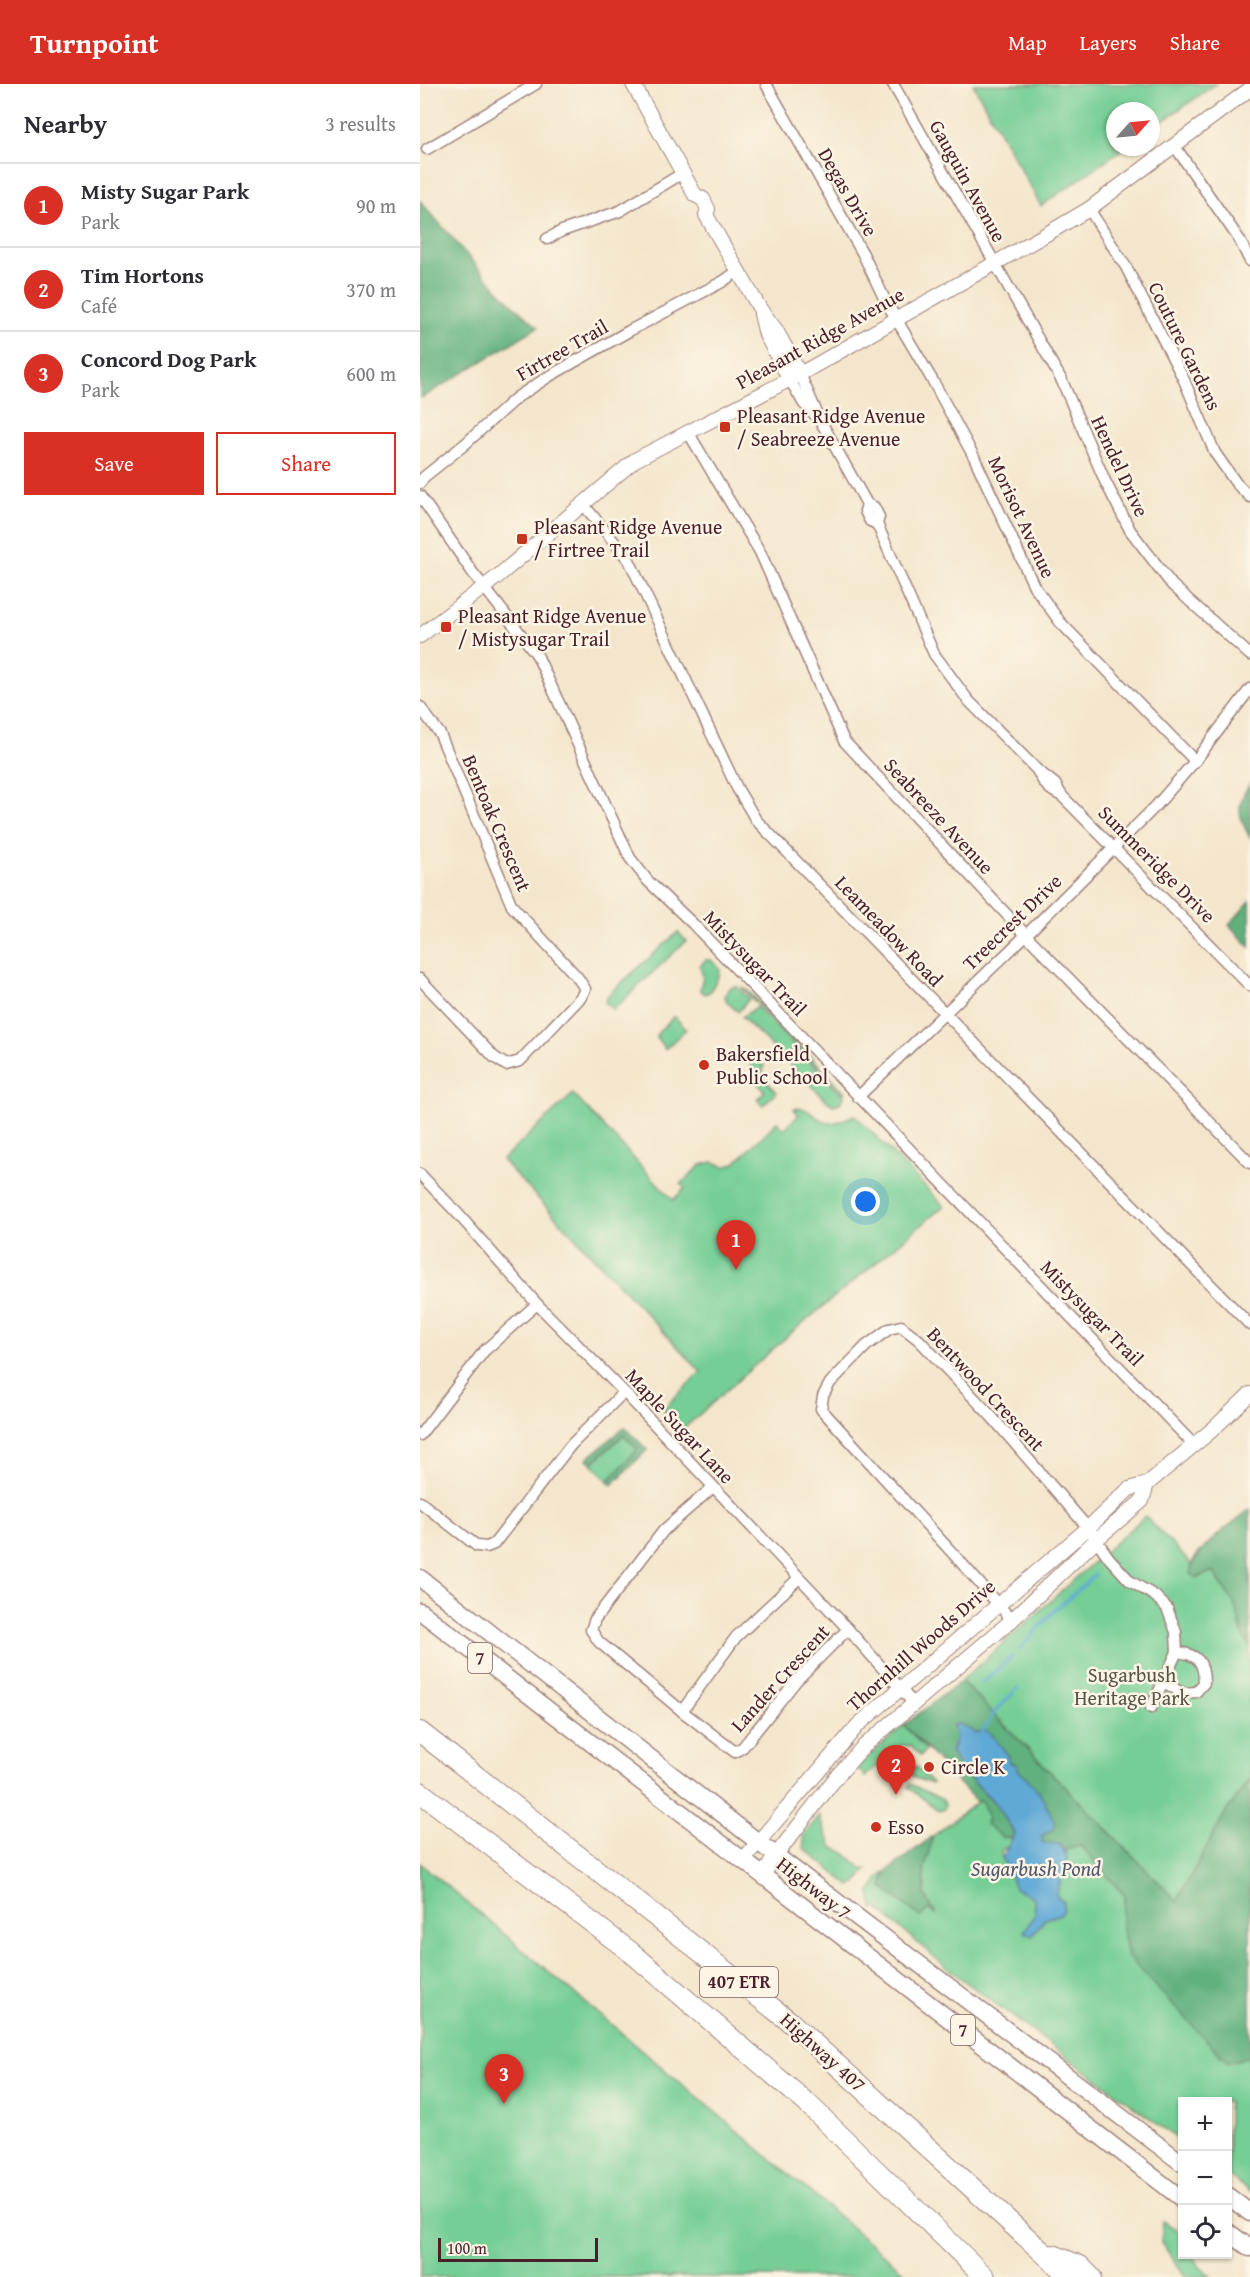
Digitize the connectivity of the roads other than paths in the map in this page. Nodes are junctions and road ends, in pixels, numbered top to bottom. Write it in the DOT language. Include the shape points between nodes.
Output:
graph roads {
  1 [pos="536,84"];
  2 [pos="633,84"];
  3 [pos="766,84"];
  4 [pos="893,84"];
  5 [pos="1250,89"];
  6 [pos="1174,145"];
  7 [pos="427,148"];
  8 [pos="683,173"];
  9 [pos="1089,209"];
  10 [pos="547,239"];
  11 [pos="1250,261"];
  12 [pos="994,264"];
  13 [pos="738,271"];
  14 [pos="896,318"];
  15 [pos="795,377"];
  16 [pos="688,432"];
  17 [pos="420,483"];
  18 [pos="420,496"];
  19 [pos="1250,497"];
  20 [pos="583,504"];
  21 [pos="484,587"];
  22 [pos="420,636"];
  23 [pos="1250,656"];
  24 [pos="1250,688"];
  25 [pos="420,706"];
  26 [pos="1195,761"];
  27 [pos="1114,848"];
  28 [pos="1026,935"];
  29 [pos="420,979"];
  30 [pos="1250,986"];
  31 [pos="945,1013"];
  32 [pos="858,1096"];
  33 [pos="1250,1163"];
  34 [pos="420,1174"];
  35 [pos="537,1304"];
  36 [pos="1250,1325"];
  37 [pos="624,1392"];
  38 [pos="1250,1394"];
  39 [pos="420,1435"];
  40 [pos="1194,1445"];
  41 [pos="1147,1484"];
  42 [pos="713,1487"];
  43 [pos="420,1503"];
  44 [pos="1088,1528"];
  45 [pos="1097,1539"];
  46 [pos="420,1578"];
  47 [pos="799,1578"];
  48 [pos="999,1604"];
  49 [pos="420,1611"];
  50 [pos="1012,1620"];
  51 [pos="848,1629"];
  52 [pos="1177,1652"];
  53 [pos="1162,1681"];
  54 [pos="901,1688"];
  55 [pos="913,1703"];
  56 [pos="1151,1708"];
  57 [pos="682,1711"];
  58 [pos="420,1732"];
  59 [pos="420,1792"];
  60 [pos="758,1842"];
  61 [pos="776,1855"];
  62 [pos="742,1861"];
  63 [pos="763,1875"];
  64 [pos="1178,2160"];
  65 [pos="1178,2196"];
  66 [pos="1232,2200"];
  67 [pos="1250,2213"];
  68 [pos="926,2219"];
  69 [pos="1232,2235"];
  70 [pos="1250,2248"];
  71 [pos="1043,2251"];
  72 [pos="973,2277"];
  73 [pos="985,2277"];
  74 [pos="1070,2277"];
  75 [pos="1091,2277"];
  1 -- 7 [label="street"];
  2 -- 8 [label="street, Summeridge Drive"];
  3 -- 14 [label="street, Degas Drive"];
  4 -- 12 [label="street, Gauguin Avenue"];
  5 -- 6 [label="street, Pleasant Ridge Avenue"];
  6 -- 9 [label="street, Pleasant Ridge Avenue"];
  6 -- 11 [label="street"];
  8 -- 10 [label="street" via="620,211"];
  8 -- 13 [label="street, Summeridge Drive" via="695,195 703,199 708,209 706,215"];
  9 -- 12 [label="street, Pleasant Ridge Avenue"];
  9 -- 19 [label="street, Couture Gardens" via="1126,267 1184,380 1215,453"];
  12 -- 14 [label="street, Pleasant Ridge Avenue"];
  12 -- 23 [label="street, Hendel Drive" via="1062,381 1130,530 1172,585"];
  13 -- 15 [label="street, Summeridge Drive" via="760,309 766,335"];
  13 -- 17 [label="street, Firtree Trail" via="516,398"];
  14 -- 15 [label="street, Pleasant Ridge Avenue"];
  14 -- 26 [label="street, Morisot Avenue" via="974,457 1034,586 1060,622"];
  15 -- 16 [label="street, Pleasant Ridge Avenue"];
  15 -- 27 [label="street, Summeridge Drive" via="804,404 820,420 867,504 874,507 879,517 877,524 934,654 968,700 1056,784 1062,796"];
  16 -- 20 [label="street, Pleasant Ridge Avenue" via="635,460"];
  16 -- 28 [label="street, Seabreeze Avenue" via="760,552 844,741"];
  18 -- 21 [label="street"];
  20 -- 21 [label="street, Pleasant Ridge Avenue"];
  20 -- 31 [label="street, Leameadow Road" via="629,560 737,788 756,820"];
  21 -- 22 [label="street, Pleasant Ridge Avenue"];
  21 -- 32 [label="street, Mistysugar Trail" via="537,654 630,858"];
  24 -- 26 [label="street"];
  25 -- 29 [label="street, Bentoak Crescent" via="440,734 512,906 585,989 520,1061 506,1065"];
  26 -- 27 [label="street"];
  27 -- 28 [label="street, Treecrest Drive"];
  27 -- 30 [label="street, Summeridge Drive"];
  28 -- 31 [label="street, Treecrest Drive"];
  28 -- 33 [label="street, Seabreeze Avenue"];
  31 -- 32 [label="street, Treecrest Drive"];
  31 -- 36 [label="street, Leameadow Road"];
  32 -- 40 [label="street, Mistysugar Trail"];
  34 -- 35 [label="street, Maple Sugar Lane"];
  35 -- 37 [label="street, Maple Sugar Lane"];
  35 -- 39 [label="street" via="484,1351"];
  37 -- 42 [label="street, Maple Sugar Lane"];
  37 -- 43 [label="street" via="571,1445 494,1544 477,1546"];
  38 -- 40 [label="street, Thornhill Woods Drive"];
  40 -- 41 [label="street, Thornhill Woods Drive"];
  41 -- 44 [label="street, Thornhill Woods Drive" via="1129,1489"];
  41 -- 45 [label="street, Thornhill Woods Drive" via="1142,1501"];
  42 -- 47 [label="street, Maple Sugar Lane"];
  42 -- 57 [label="street, Lander Crescent" via="664,1530 595,1619 591,1630 598,1642"];
  44 -- 45 [label="street, Bentwood Crescent"];
  44 -- 48 [label="street, Thornhill Woods Drive"];
  44 -- 48 [label="street, Bentwood Crescent" via="919,1340 901,1326 888,1329 866,1346 830,1383 821,1409"];
  45 -- 50 [label="street, Thornhill Woods Drive"];
  45 -- 52 [label="street, Bentwood Crescent" via="1108,1558 1130,1581 1167,1608 1176,1632"];
  46 -- 60 [label="main road, Highway 7 / 7"];
  47 -- 51 [label="street, Maple Sugar Lane"];
  47 -- 57 [label="street" via="736,1637"];
  48 -- 50 [label="street, Bentwood Crescent"];
  48 -- 54 [label="street, Thornhill Woods Drive"];
  49 -- 62 [label="main road, Highway 7 / 7"];
  50 -- 55 [label="street, Thornhill Woods Drive"];
  51 -- 54 [label="street, Maple Sugar Lane"];
  51 -- 57 [label="street, Lander Crescent" via="796,1681 735,1752"];
  52 -- 53 [label="street"];
  52 -- 53 [label="street" via="1191,1653 1201,1661 1204,1683 1196,1692 1182,1693"];
  53 -- 56 [label="street"];
  54 -- 55 [label="street, Maple Sugar Lane"];
  54 -- 60 [label="street, Thornhill Woods Drive" via="858,1725"];
  55 -- 61 [label="street, Thornhill Woods Drive" via="863,1747"];
  58 -- 71 [label="highway, Highway 407 / 407 ETR" via="789,2021"];
  59 -- 68 [label="highway, 407 ETR" via="632,1953 809,2105"];
  60 -- 61 [label="main road, Highway 7 / 7"];
  60 -- 62 [label="street, Thornhill Woods Drive"];
  61 -- 63 [label="street, Thornhill Woods Drive"];
  61 -- 64 [label="main road, Highway 7 / 7"];
  62 -- 63 [label="main road, Highway 7 / 7"];
  63 -- 65 [label="main road, Highway 7 / 7"];
  66 -- 67 [label="main road"];
  68 -- 72 [label="highway"];
  68 -- 73 [label="highway, 407 ETR"];
  69 -- 70 [label="main road"];
  71 -- 74 [label="highway, Highway 407 / 407 ETR"];
  71 -- 75 [label="highway" via="1080,2266"];
}
